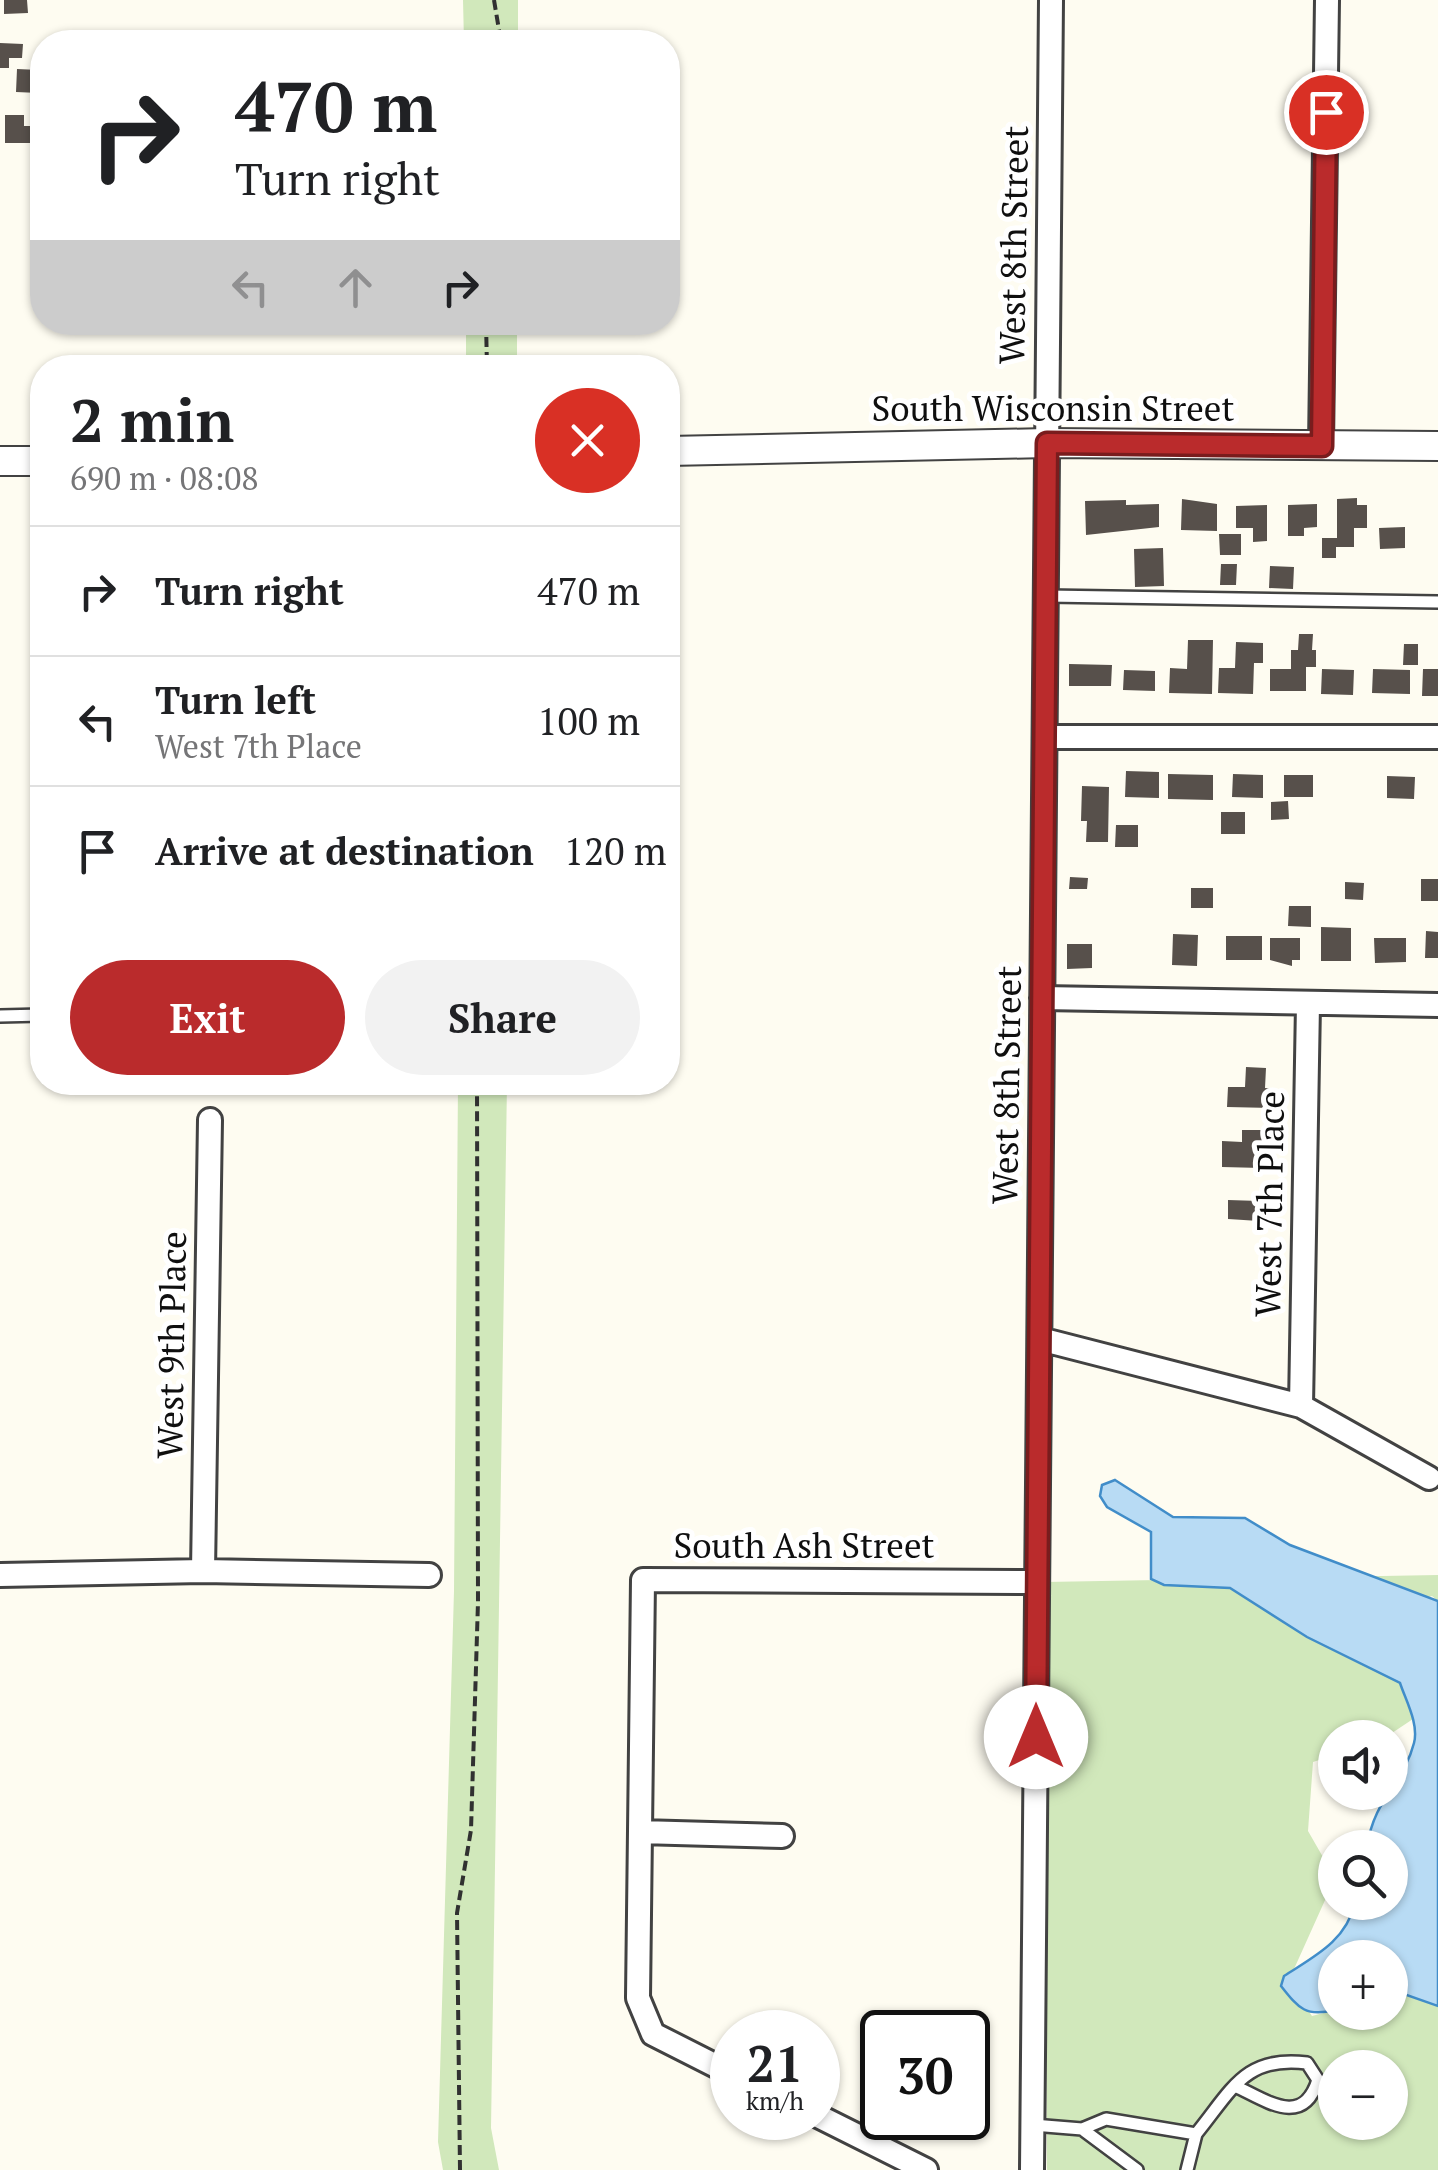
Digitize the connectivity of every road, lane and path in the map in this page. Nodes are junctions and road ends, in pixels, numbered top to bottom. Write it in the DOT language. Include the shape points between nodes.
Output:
graph roads {
  1 [pos="494,0"];
  2 [pos="1051,0"];
  3 [pos="1327,0"];
  4 [pos="499,30"];
  5 [pos="1047,443"];
  6 [pos="1322,446"];
  7 [pos="1438,446"];
  8 [pos="680,452"];
  9 [pos="30,461"];
  10 [pos="0,462"];
  11 [pos="1046,596"];
  12 [pos="1438,602"];
  13 [pos="1046,737"];
  14 [pos="1438,737"];
  15 [pos="1042,998"];
  16 [pos="1308,1004"];
  17 [pos="1438,1005"];
  18 [pos="30,1015"];
  19 [pos="0,1016"];
  20 [pos="477,1095"];
  21 [pos="210,1120"];
  22 [pos="1040,1339"];
  23 [pos="1302,1406"];
  24 [pos="1430,1478"];
  25 [pos="203,1571"];
  26 [pos="0,1575"];
  27 [pos="430,1575"];
  28 [pos="1037,1582"];
  29 [pos="640,1832"];
  30 [pos="782,1836"];
  31 [pos="710,2063"];
  32 [pos="1236,2086"];
  33 [pos="1033,2125"];
  34 [pos="840,2127"];
  35 [pos="1082,2129"];
  36 [pos="1196,2134"];
  37 [pos="460,2170"];
  38 [pos="926,2170"];
  39 [pos="1032,2170"];
  40 [pos="1137,2170"];
  41 [pos="1187,2170"];
  1 -- 4 [label="path"];
  2 -- 5 [label="street, West 8th Street"];
  3 -- 6 [label="street"];
  5 -- 6 [label="street, South Wisconsin Street"];
  5 -- 8 [label="street, South Wisconsin Street"];
  5 -- 11 [label="street, West 8th Street"];
  6 -- 7 [label="street, South Wisconsin Street"];
  9 -- 10 [label="street"];
  11 -- 12 [label="lane"];
  11 -- 13 [label="street, West 8th Street"];
  13 -- 14 [label="street"];
  13 -- 15 [label="street, West 8th Street"];
  15 -- 16 [label="street"];
  15 -- 22 [label="street, West 8th Street"];
  16 -- 17 [label="street"];
  16 -- 23 [label="street, West 7th Place"];
  18 -- 19 [label="lane"];
  20 -- 37 [label="path" via="478,1602 471,1830 456,1913"];
  21 -- 25 [label="street, West 9th Place"];
  22 -- 23 [label="street"];
  22 -- 28 [label="street, West 8th Street"];
  23 -- 24 [label="street"];
  25 -- 26 [label="street"];
  25 -- 27 [label="street"];
  28 -- 29 [label="street, South Ash Street" via="642,1580"];
  28 -- 33 [label="street, West 8th Street"];
  29 -- 30 [label="street"];
  29 -- 31 [label="street" via="638,1998 653,2034"];
  32 -- 32 [label="lane" via="1254,2066 1287,2060 1307,2063 1318,2080 1302,2104 1282,2109"];
  32 -- 36 [label="lane"];
  33 -- 35 [label="lane"];
  33 -- 39 [label="street, West 8th Street"];
  34 -- 38 [label="street"];
  35 -- 36 [label="lane" via="1106,2119"];
  35 -- 40 [label="lane"];
  36 -- 41 [label="lane"];
}
